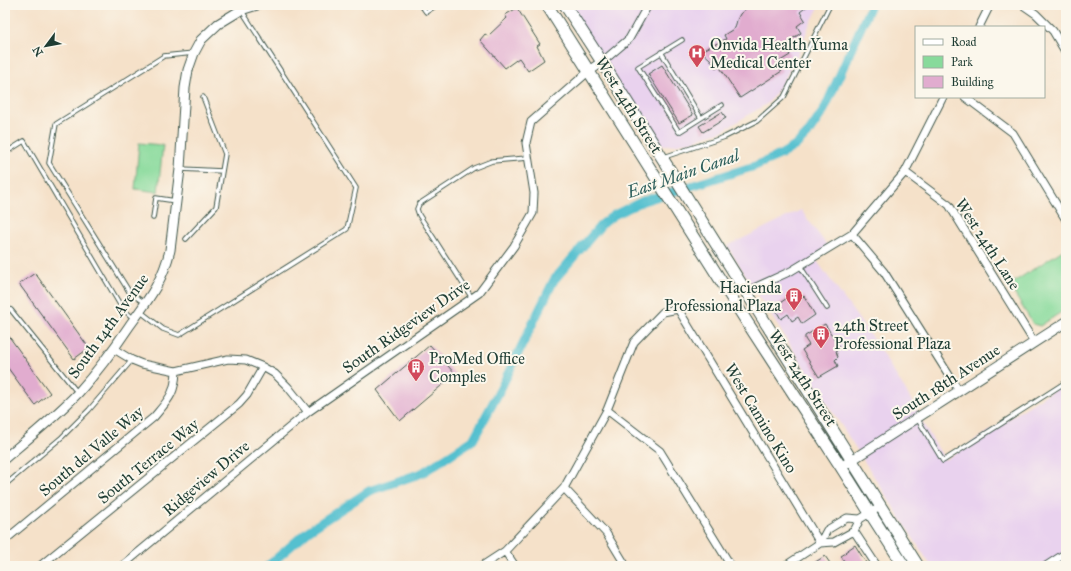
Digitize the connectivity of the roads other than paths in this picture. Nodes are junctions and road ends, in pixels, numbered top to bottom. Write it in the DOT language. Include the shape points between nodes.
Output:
graph roads {
  1 [pos="257,5"];
  2 [pos="421,5"];
  3 [pos="437,5"];
  4 [pos="547,5"];
  5 [pos="565,5"];
  6 [pos="648,5"];
  7 [pos="830,5"];
  8 [pos="990,5"];
  9 [pos="1023,5"];
  10 [pos="243,8"];
  11 [pos="980,26"];
  12 [pos="682,40"];
  13 [pos="661,52"];
  14 [pos="194,53"];
  15 [pos="1066,53"];
  16 [pos="602,62"];
  17 [pos="589,71"];
  18 [pos="203,97"];
  19 [pos="942,98"];
  20 [pos="966,98"];
  21 [pos="722,105"];
  22 [pos="701,118"];
  23 [pos="5,125"];
  24 [pos="5,132"];
  25 [pos="5,154"];
  26 [pos="528,158"];
  27 [pos="661,158"];
  28 [pos="180,169"];
  29 [pos="222,170"];
  30 [pos="905,172"];
  31 [pos="176,201"];
  32 [pos="153,218"];
  33 [pos="1066,220"];
  34 [pos="852,234"];
  35 [pos="186,239"];
  36 [pos="699,245"];
  37 [pos="800,266"];
  38 [pos="745,292"];
  39 [pos="472,299"];
  40 [pos="5,306"];
  41 [pos="143,308"];
  42 [pos="827,308"];
  43 [pos="135,319"];
  44 [pos="1066,322"];
  45 [pos="1034,342"];
  46 [pos="114,349"];
  47 [pos="132,360"];
  48 [pos="263,367"];
  49 [pos="176,370"];
  50 [pos="1066,382"];
  51 [pos="959,391"];
  52 [pos="78,393"];
  53 [pos="607,410"];
  54 [pos="308,412"];
  55 [pos="917,418"];
  56 [pos="5,458"];
  57 [pos="846,464"];
  58 [pos="5,485"];
  59 [pos="564,488"];
  60 [pos="880,507"];
  61 [pos="865,516"];
  62 [pos="854,531"];
  63 [pos="5,540"];
  64 [pos="820,543"];
  65 [pos="505,551"];
  66 [pos="1066,553"];
  67 [pos="40,566"];
  68 [pos="122,566"];
  69 [pos="482,566"];
  70 [pos="515,566"];
  71 [pos="626,566"];
  72 [pos="731,566"];
  73 [pos="786,566"];
  74 [pos="877,566"];
  75 [pos="904,566"];
  76 [pos="918,566"];
  77 [pos="1046,566"];
  1 -- 10 [label="street, South 14th Avenue"];
  2 -- 3 [label="lane" via="426,12"];
  4 -- 17 [label="main road, West 24th Street"];
  5 -- 16 [label="main road, West 24th Street"];
  6 -- 16 [label="street" via="629,39"];
  7 -- 27 [label="lane" via="784,97 757,121 725,137"];
  8 -- 11 [label="street"];
  9 -- 15 [label="street" via="1053,31"];
  10 -- 14 [label="street, South 14th Avenue" via="218,24 201,40"];
  10 -- 41 [label="lane" via="356,188 347,229 179,335 164,329"];
  12 -- 13 [label="lane"];
  13 -- 22 [label="lane"];
  13 -- 22 [label="lane" via="638,67 679,132"];
  14 -- 28 [label="street, South 14th Avenue" via="184,88"];
  14 -- 41 [label="lane" via="164,56 56,124 49,163 130,293"];
  16 -- 17 [label="street"];
  16 -- 27 [label="main road, West 24th Street"];
  17 -- 26 [label="street, South Ridgeview Drive" via="530,122 526,143"];
  17 -- 36 [label="main road, West 24th Street"];
  18 -- 29 [label="lane" via="225,154"];
  19 -- 30 [label="street"];
  20 -- 33 [label="street" via="1013,133"];
  21 -- 22 [label="lane"];
  23 -- 24 [label="lane"];
  25 -- 43 [label="lane" via="24,142 122,308"];
  26 -- 39 [label="street, South Ridgeview Drive" via="534,194 533,213 514,246"];
  26 -- 39 [label="lane" via="492,161 474,168 419,204 417,209"];
  27 -- 38 [label="main road, West 24th Street"];
  28 -- 29 [label="lane"];
  28 -- 31 [label="street, South 14th Avenue"];
  29 -- 35 [label="lane" via="216,207"];
  30 -- 34 [label="street"];
  30 -- 45 [label="street, West 24th Lane" via="949,205"];
  31 -- 32 [label="lane" via="156,198"];
  31 -- 41 [label="street, South 14th Avenue" via="167,263"];
  34 -- 37 [label="street"];
  34 -- 51 [label="street" via="884,272"];
  36 -- 38 [label="main road" via="710,254 733,288 738,292"];
  36 -- 57 [label="main road, West 24th Street" via="745,319"];
  37 -- 38 [label="street"];
  37 -- 42 [label="lane"];
  38 -- 57 [label="main road, West 24th Street"];
  39 -- 54 [label="street, South Ridgeview Drive"];
  40 -- 52 [label="lane"];
  41 -- 43 [label="street, South 14th Avenue"];
  43 -- 46 [label="street, South 14th Avenue"];
  44 -- 45 [label="street, South 18th Avenue"];
  45 -- 51 [label="street, South 18th Avenue"];
  46 -- 47 [label="street"];
  46 -- 52 [label="street, South 14th Avenue"];
  47 -- 49 [label="street"];
  47 -- 58 [label="lane" via="62,437"];
  48 -- 49 [label="street" via="246,360 228,358"];
  48 -- 54 [label="street" via="275,374 288,387"];
  48 -- 67 [label="street, South Terrace Way" via="239,404"];
  49 -- 63 [label="street, South del Valle Way" via="171,395 154,417"];
  50 -- 55 [label="lane" via="943,461"];
  51 -- 55 [label="street, South 18th Avenue"];
  52 -- 56 [label="street, South 14th Avenue"];
  53 -- 59 [label="street"];
  53 -- 64 [label="street, West Camino Kino" via="634,342 662,312 678,309"];
  53 -- 72 [label="street" via="660,451"];
  54 -- 68 [label="street, Ridgeview Drive"];
  55 -- 57 [label="street, South 18th Avenue"];
  57 -- 60 [label="main road, West 24th Street"];
  57 -- 61 [label="main road, West 24th Street"];
  59 -- 65 [label="street"];
  59 -- 71 [label="street" via="606,533"];
  60 -- 61 [label="street"];
  60 -- 76 [label="main road, West 24th Street"];
  61 -- 62 [label="street"];
  61 -- 64 [label="street" via="847,518 827,530"];
  61 -- 75 [label="main road, West 24th Street"];
  62 -- 64 [label="street" via="834,542"];
  62 -- 74 [label="street"];
  64 -- 73 [label="street"];
  65 -- 69 [label="street"];
  65 -- 70 [label="street"];
  66 -- 77 [label="street"];
}
